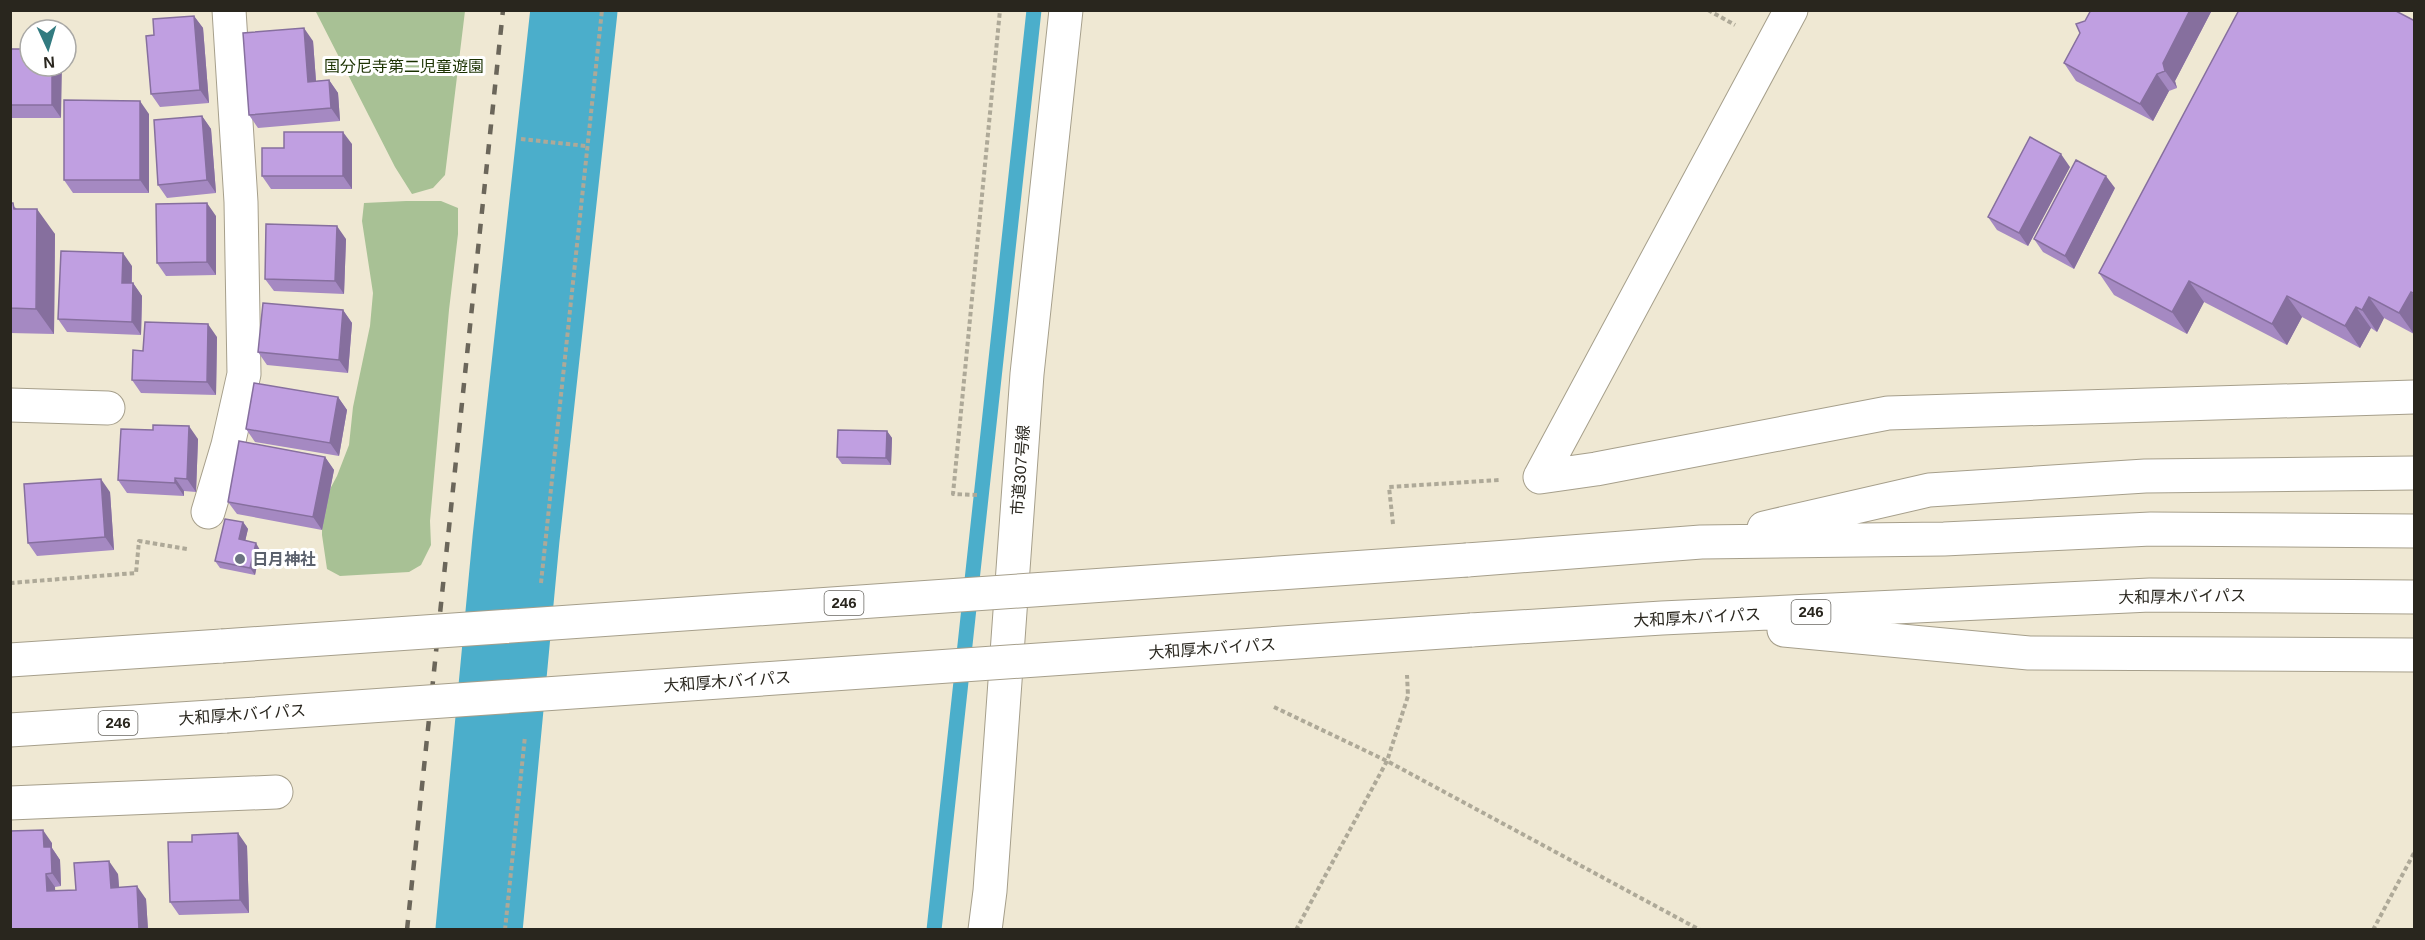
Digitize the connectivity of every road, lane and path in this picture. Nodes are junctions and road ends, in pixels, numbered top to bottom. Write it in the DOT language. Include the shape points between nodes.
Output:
graph roads {
  1 [pos="229,10"];
  2 [pos="602,10"];
  3 [pos="1000,10"];
  4 [pos="1066,10"];
  5 [pos="1791,10"];
  6 [pos="521,139"];
  7 [pos="586,146"];
  8 [pos="2415,397"];
  9 [pos="10,405"];
  10 [pos="108,408"];
  11 [pos="2415,473"];
  12 [pos="1540,477"];
  13 [pos="1389,487"];
  14 [pos="967,495"];
  15 [pos="208,512"];
  16 [pos="2415,531"];
  17 [pos="1701,542"];
  18 [pos="196,551"];
  19 [pos="10,583"];
  20 [pos="541,585"];
  21 [pos="2415,597"];
  22 [pos="1662,618"];
  23 [pos="2415,655"];
  24 [pos="10,660"];
  25 [pos="1274,707"];
  26 [pos="526,728"];
  27 [pos="10,730"];
  28 [pos="1387,761"];
  29 [pos="276,792"];
  30 [pos="10,803"];
  31 [pos="2415,853"];
  32 [pos="506,930"];
  33 [pos="985,930"];
  34 [pos="1296,930"];
  35 [pos="1700,930"];
  36 [pos="2373,930"];
  1 -- 15 [label="main road" via="241,202 244,374"];
  2 -- 7 [label="path"];
  3 -- 14 [label="path" via="953,494"];
  4 -- 33 [label="main road, 市道307号線" via="1027,374"];
  5 -- 12 [label="main road"];
  6 -- 7 [label="path"];
  7 -- 20 [label="path"];
  8 -- 12 [label="main road" via="1888,414"];
  9 -- 10 [label="main road"];
  11 -- 17 [label="main road" via="2145,476 1929,490"];
  12 -- 13 [label="path"];
  16 -- 17 [label="main road, 246" via="2151,529 1944,539"];
  17 -- 24 [label="main road, 246, bridge"];
  18 -- 19 [label="path" via="139,541 136,573"];
  21 -- 22 [label="main road, 大和厚木バイパス / 246" via="2150,595"];
  22 -- 23 [label="main road" via="2029,653"];
  22 -- 27 [label="main road, 大和厚木バイパス / 246, bridge"];
  25 -- 28 [label="path"];
  26 -- 32 [label="path"];
  28 -- 34 [label="path"];
  28 -- 35 [label="path"];
  29 -- 30 [label="main road"];
  31 -- 36 [label="path"];
}
